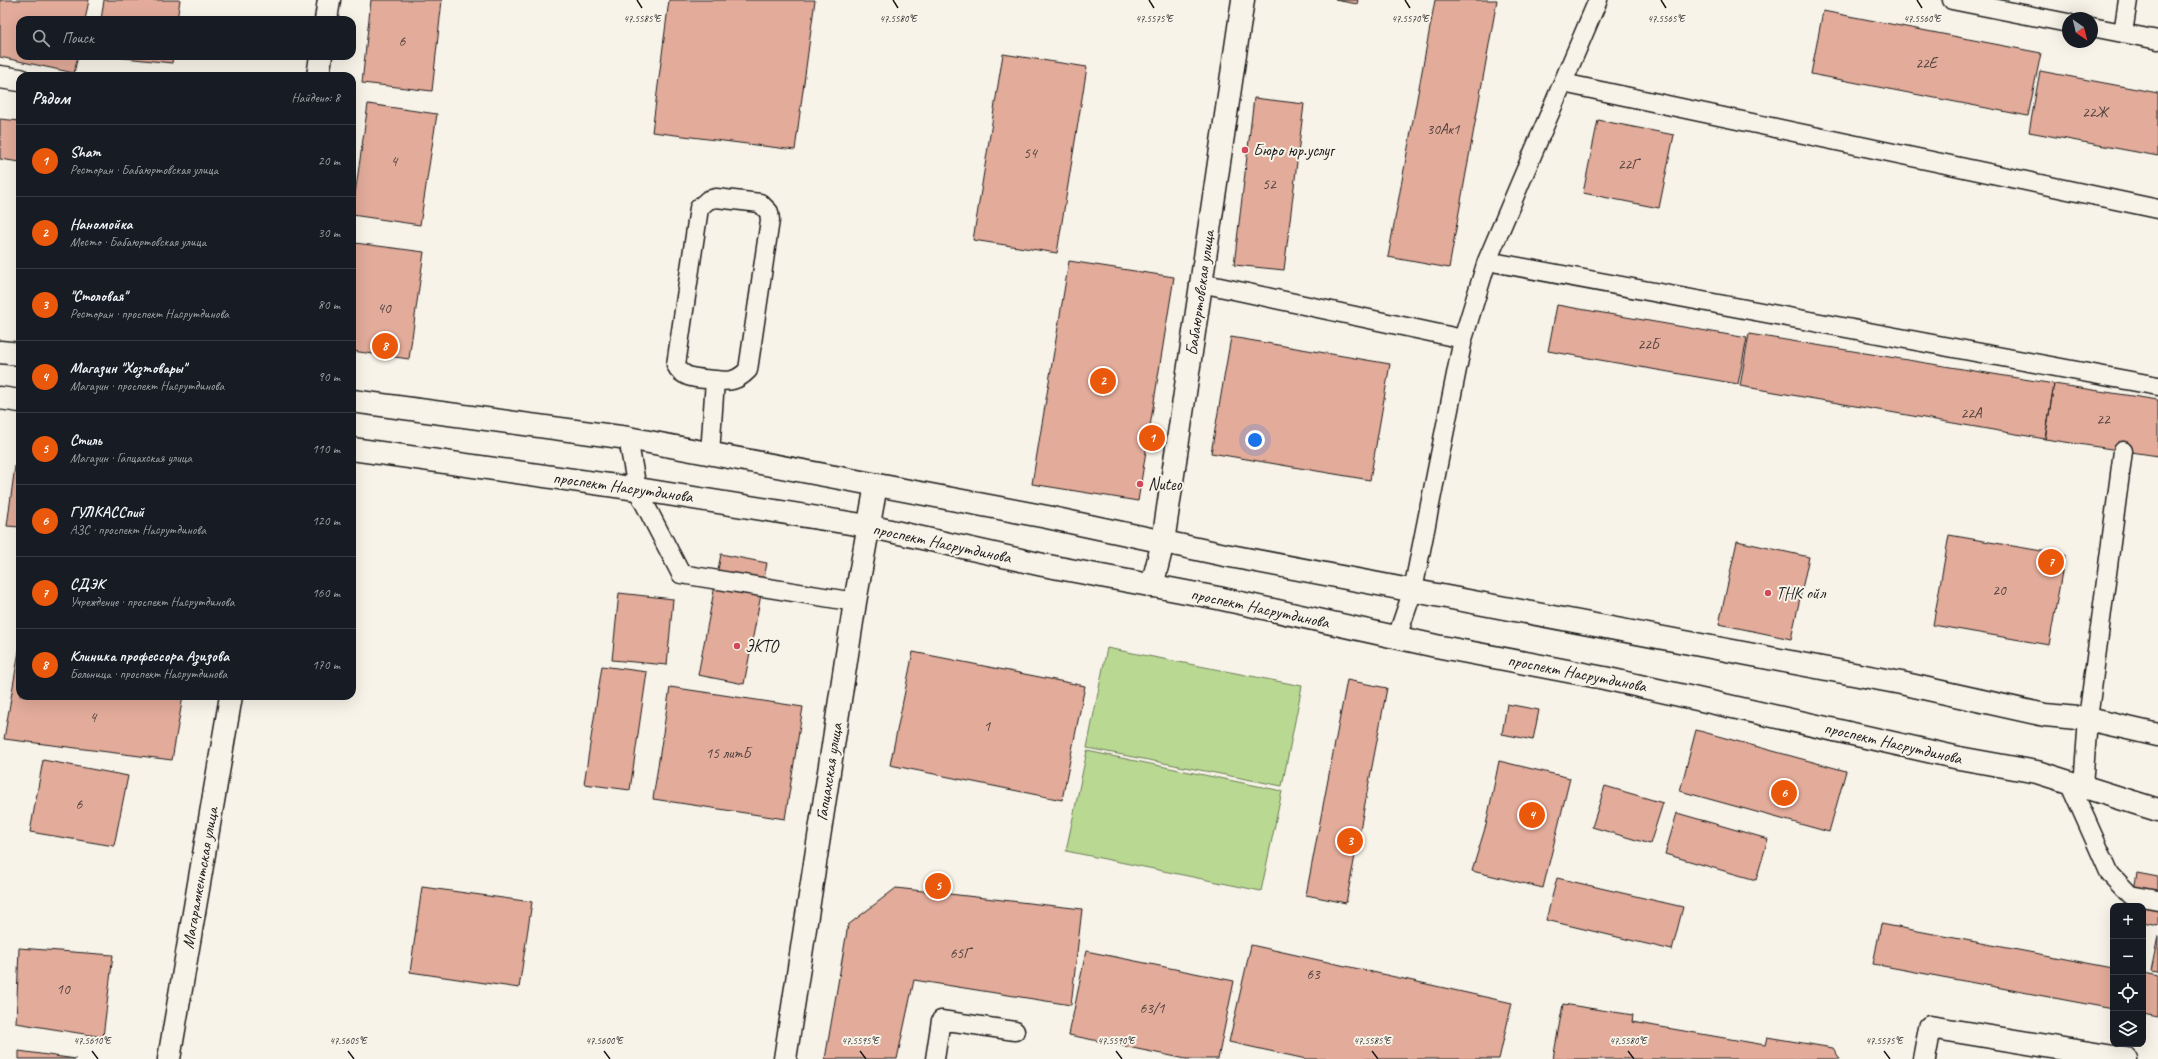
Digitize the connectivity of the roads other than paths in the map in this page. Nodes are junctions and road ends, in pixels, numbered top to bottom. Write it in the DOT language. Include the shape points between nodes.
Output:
graph roads {
  1 [pos="329,0"];
  2 [pos="1243,0"];
  3 [pos="1598,0"];
  4 [pos="1952,0"];
  5 [pos="2128,0"];
  6 [pos="1987,3"];
  7 [pos="327,16"];
  8 [pos="2062,21"];
  9 [pos="2098,28"];
  10 [pos="2123,33"];
  11 [pos="2158,40"];
  12 [pos="320,60"];
  13 [pos="319,72"];
  14 [pos="0,77"];
  15 [pos="16,79"];
  16 [pos="1563,83"];
  17 [pos="2158,209"];
  18 [pos="1487,261"];
  19 [pos="1201,283"];
  20 [pos="1463,339"];
  21 [pos="0,352"];
  22 [pos="16,354"];
  23 [pos="715,380"];
  24 [pos="2158,386"];
  25 [pos="0,398"];
  26 [pos="16,400"];
  27 [pos="356,401"];
  28 [pos="628,438"];
  29 [pos="356,450"];
  30 [pos="2123,451"];
  31 [pos="710,454"];
  32 [pos="876,485"];
  33 [pos="637,489"];
  34 [pos="868,526"];
  35 [pos="1163,542"];
  36 [pos="1152,586"];
  37 [pos="1414,590"];
  38 [pos="855,602"];
  39 [pos="1397,637"];
  40 [pos="229,700"];
  41 [pos="2088,719"];
  42 [pos="2158,735"];
  43 [pos="2076,785"];
  44 [pos="2158,810"];
  45 [pos="2158,900"];
  46 [pos="1015,1032"];
  47 [pos="169,1059"];
  48 [pos="785,1059"];
  49 [pos="935,1059"];
  50 [pos="1924,1059"];
  51 [pos="2126,1059"];
  1 -- 7 [label="main road"];
  2 -- 19 [label="main road, Бабаюртовская улица"];
  3 -- 16 [label="lane"];
  4 -- 6 [label="lane"];
  5 -- 10 [label="lane"];
  6 -- 8 [label="lane"];
  9 -- 10 [label="lane"];
  10 -- 11 [label="lane"];
  12 -- 13 [label="main road"];
  14 -- 15 [label="main road"];
  16 -- 17 [label="lane"];
  16 -- 18 [label="lane"];
  18 -- 20 [label="lane"];
  18 -- 24 [label="lane" via="2132,388"];
  19 -- 20 [label="lane"];
  19 -- 35 [label="main road, Бабаюртовская улица"];
  20 -- 37 [label="lane"];
  21 -- 22 [label="main road"];
  23 -- 23 [label="lane" via="731,382 748,370 770,220 769,212 760,203 716,198 708,200 699,208 676,365 680,373 687,377"];
  23 -- 31 [label="lane"];
  25 -- 26 [label="main road"];
  27 -- 28 [label="main road"];
  28 -- 31 [label="main road"];
  28 -- 33 [label="lane"];
  29 -- 33 [label="main road, проспект Насрутдинова"];
  30 -- 41 [label="lane"];
  31 -- 32 [label="main road"];
  32 -- 34 [label="main road, Гапцахская улица"];
  32 -- 35 [label="main road"];
  33 -- 34 [label="main road, проспект Насрутдинова"];
  33 -- 38 [label="lane" via="682,574"];
  34 -- 36 [label="main road, проспект Насрутдинова"];
  34 -- 38 [label="main road, Гапцахская улица"];
  35 -- 36 [label="main road, Бабаюртовская улица"];
  35 -- 37 [label="main road"];
  36 -- 39 [label="main road, проспект Насрутдинова"];
  37 -- 39 [label="lane"];
  37 -- 41 [label="main road" via="1901,683 2045,715"];
  38 -- 48 [label="main road, Гапцахская улица"];
  39 -- 43 [label="main road, проспект Насрутдинова" via="1604,678 1959,758 2037,772"];
  40 -- 47 [label="main road, Магарамкентская улица"];
  41 -- 42 [label="main road"];
  41 -- 43 [label="lane"];
  43 -- 44 [label="main road, проспект Насрутдинова"];
  43 -- 45 [label="lane" via="2110,874 2130,895"];
  46 -- 49 [label="lane" via="941,1020"];
  50 -- 51 [label="main road" via="1930,1027"];
}
